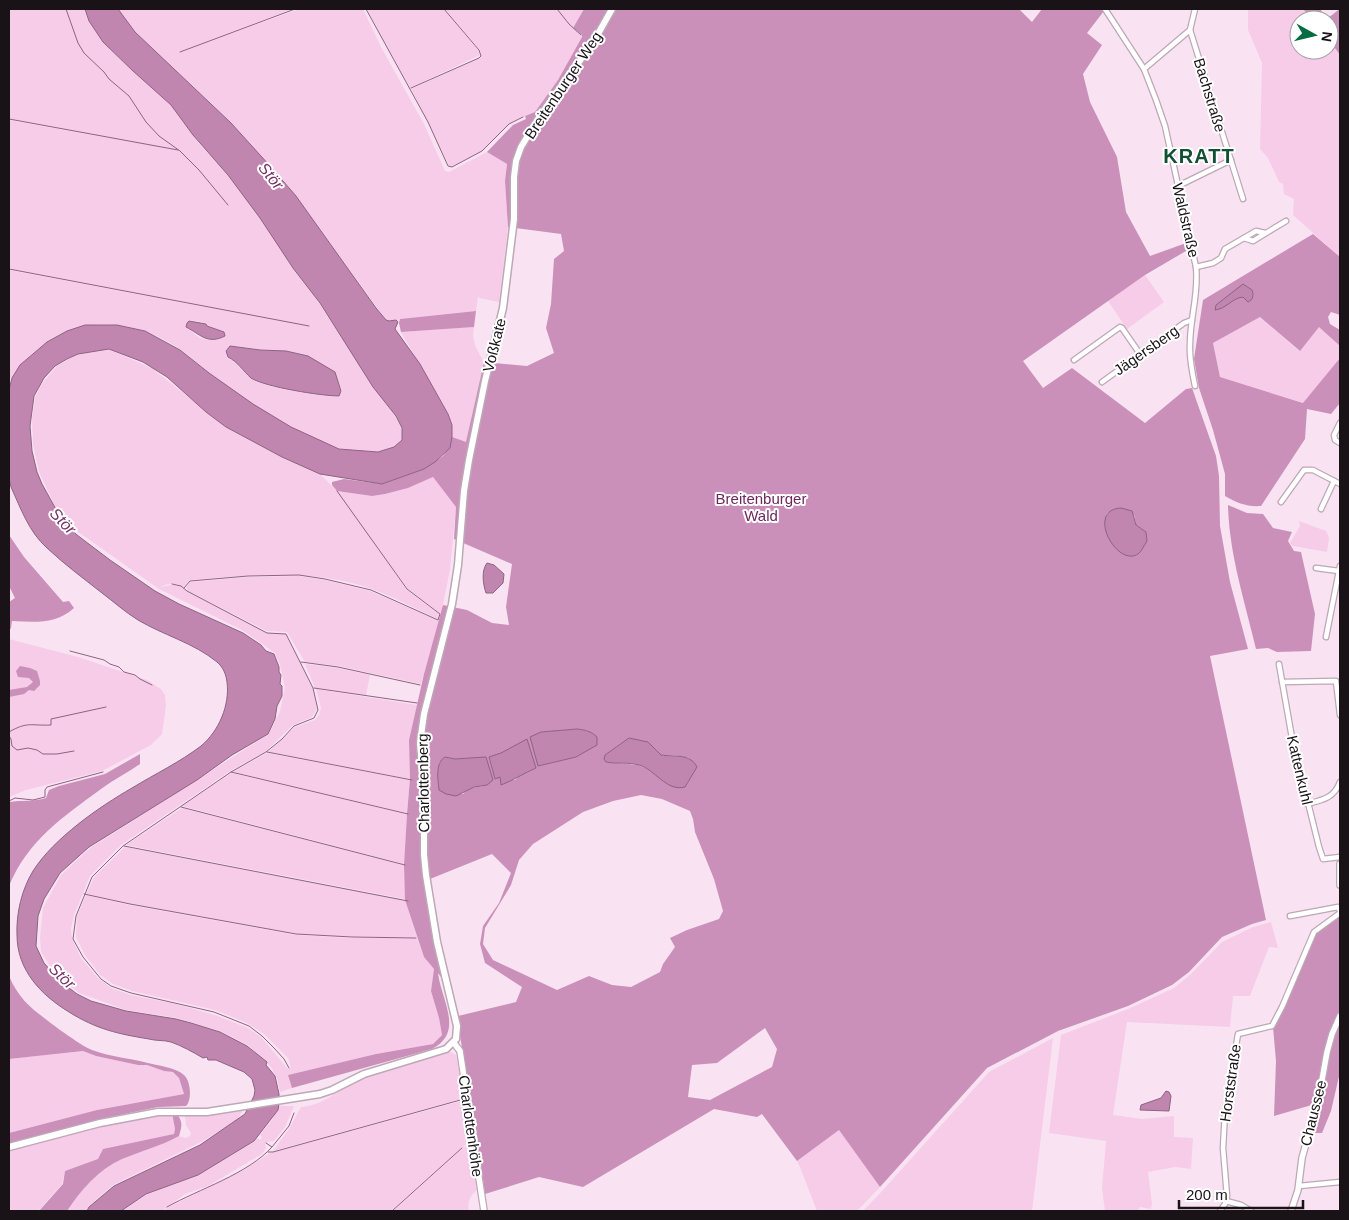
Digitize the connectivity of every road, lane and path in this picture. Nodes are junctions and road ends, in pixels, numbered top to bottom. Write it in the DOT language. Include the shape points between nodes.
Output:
graph roads {
  1 [pos="612,9"];
  2 [pos="1105,9"];
  3 [pos="1195,9"];
  4 [pos="1190,30"];
  5 [pos="1144,69"];
  6 [pos="1231,160"];
  7 [pos="516,161"];
  8 [pos="1178,186"];
  9 [pos="1243,199"];
  10 [pos="1286,221"];
  11 [pos="1196,267"];
  12 [pos="1192,320"];
  13 [pos="1140,354"];
  14 [pos="1074,360"];
  15 [pos="1102,382"];
  16 [pos="1195,386"];
  17 [pos="1340,423"];
  18 [pos="1340,443"];
  19 [pos="1334,481"];
  20 [pos="1340,484"];
  21 [pos="1281,502"];
  22 [pos="1321,509"];
  23 [pos="461,527"];
  24 [pos="1316,568"];
  25 [pos="1340,569"];
  26 [pos="1326,637"];
  27 [pos="1279,664"];
  28 [pos="1338,680"];
  29 [pos="1282,682"];
  30 [pos="1340,715"];
  31 [pos="1340,782"];
  32 [pos="1308,804"];
  33 [pos="1340,857"];
  34 [pos="1340,864"];
  35 [pos="1340,884"];
  36 [pos="1340,912"];
  37 [pos="1290,916"];
  38 [pos="1340,1016"];
  39 [pos="454,1043"];
  40 [pos="9,1147"];
  41 [pos="1340,1182"];
  42 [pos="1299,1186"];
  43 [pos="1226,1201"];
  44 [pos="1294,1209"];
  45 [pos="484,1211"];
  46 [pos="1220,1211"];
  47 [pos="1251,1211"];
  1 -- 7 [label="main road, Breitenburger Weg" via="594,41 540,116"];
  2 -- 5 [label="street, Waldstraße"];
  3 -- 4 [label="street"];
  4 -- 5 [label="street"];
  4 -- 6 [label="street, Bachstraße"];
  5 -- 8 [label="street, Waldstraße" via="1163,121"];
  6 -- 8 [label="street"];
  6 -- 9 [label="street, Bachstraße"];
  7 -- 23 [label="main road, Voßkate" via="514,219 503,308 469,460"];
  8 -- 11 [label="street, Waldstraße"];
  10 -- 11 [label="street" via="1252,241 1244,238 1225,249 1221,258 1213,263"];
  11 -- 12 [label="street, Waldstraße" via="1197,290"];
  12 -- 13 [label="street, Jägersberg"];
  12 -- 16 [label="street, Waldstraße" via="1190,354"];
  13 -- 14 [label="street" via="1120,327"];
  13 -- 15 [label="street, Jägersberg"];
  17 -- 18 [label="street" via="1334,435"];
  19 -- 20 [label="street"];
  19 -- 21 [label="street" via="1313,470 1304,470"];
  19 -- 22 [label="street"];
  23 -- 39 [label="main road, Charlottenberg" via="452,604 424,714 420,743 426,875 445,980 457,1026"];
  24 -- 25 [label="street"];
  25 -- 26 [label="street"];
  27 -- 29 [label="street, Kattenkuhl"];
  28 -- 29 [label="street"];
  28 -- 30 [label="street"];
  29 -- 32 [label="street, Kattenkuhl"];
  31 -- 32 [label="street" via="1329,798"];
  32 -- 33 [label="street, Kattenkuhl" via="1323,859"];
  34 -- 35 [label="street"];
  36 -- 37 [label="street" via="1338,907"];
  36 -- 43 [label="street, Horststraße" via="1314,932 1272,1026 1238,1034 1224,1119"];
  38 -- 42 [label="street, Chaussee" via="1326,1052 1319,1097 1300,1164"];
  39 -- 40 [label="main road" via="446,1049 364,1074 325,1092 207,1112 158,1112 100,1123"];
  39 -- 45 [label="street, Charlottenhöhe" via="460,1050"];
  41 -- 42 [label="street"];
  42 -- 44 [label="street, Chaussee"];
  43 -- 46 [label="street"];
  43 -- 47 [label="street"];
}
